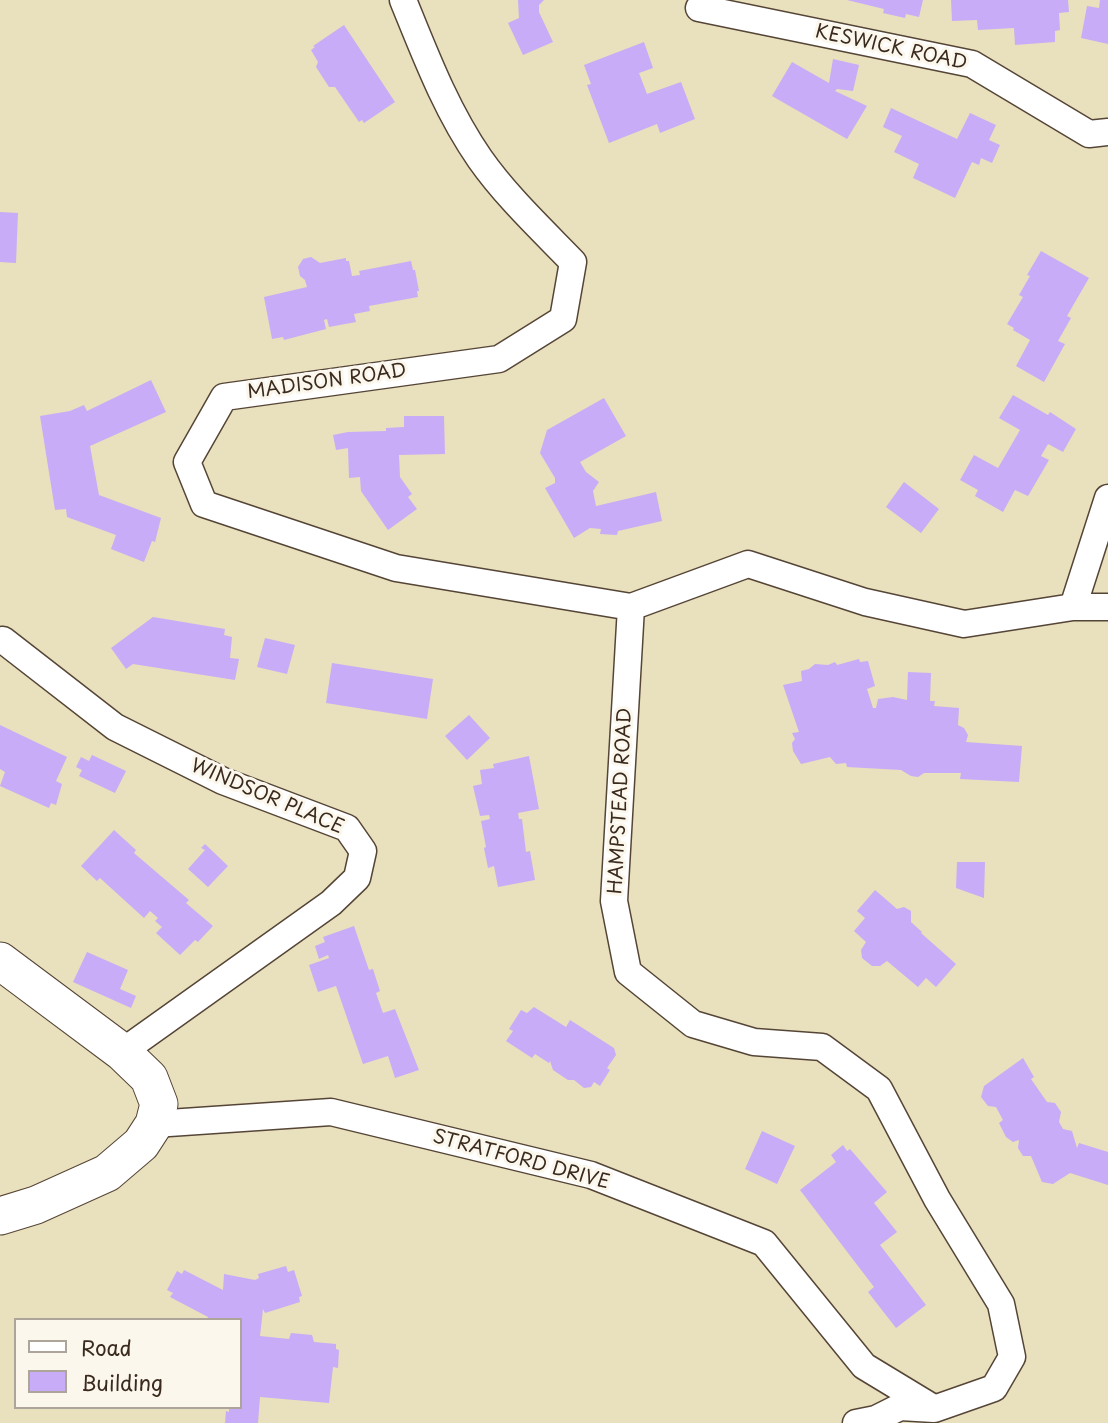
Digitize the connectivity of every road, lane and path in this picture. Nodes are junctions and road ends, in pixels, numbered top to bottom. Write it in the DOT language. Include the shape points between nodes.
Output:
graph roads {
  1 [pos="403,0"];
  2 [pos="699,8"];
  3 [pos="1108,132"];
  4 [pos="1108,498"];
  5 [pos="631,607"];
  6 [pos="1073,607"];
  7 [pos="1108,607"];
  8 [pos="3,640"];
  9 [pos="0,961"];
  10 [pos="122,1052"];
  11 [pos="154,1124"];
  12 [pos="0,1216"];
  13 [pos="934,1409"];
  14 [pos="856,1423"];
  1 -- 5 [label="street, MADISON ROAD" via="438,85 480,159 573,262 563,319 499,359 224,397 187,462 204,504 396,568"];
  2 -- 3 [label="street, KESWICK ROAD" via="972,64 1089,134"];
  4 -- 6 [label="street"];
  5 -- 6 [label="street" via="748,564 865,602 964,624"];
  5 -- 13 [label="street, HAMPSTEAD ROAD" via="614,901 628,972 693,1024 754,1042 822,1047 879,1089 937,1199 1001,1304 1013,1357 994,1388"];
  6 -- 7 [label="street"];
  8 -- 10 [label="street, WINDSOR PLACE" via="116,727 223,781 347,828 363,851 357,878 331,903"];
  9 -- 10 [label="main road"];
  10 -- 11 [label="main road" via="149,1078 159,1104"];
  11 -- 12 [label="main road" via="141,1144 107,1173"];
  11 -- 13 [label="street, STRATFORD DRIVE" via="331,1112 591,1175 765,1244 864,1366"];
  13 -- 14 [label="street, HAMPSTEAD ROAD" via="900,1407"];
}
